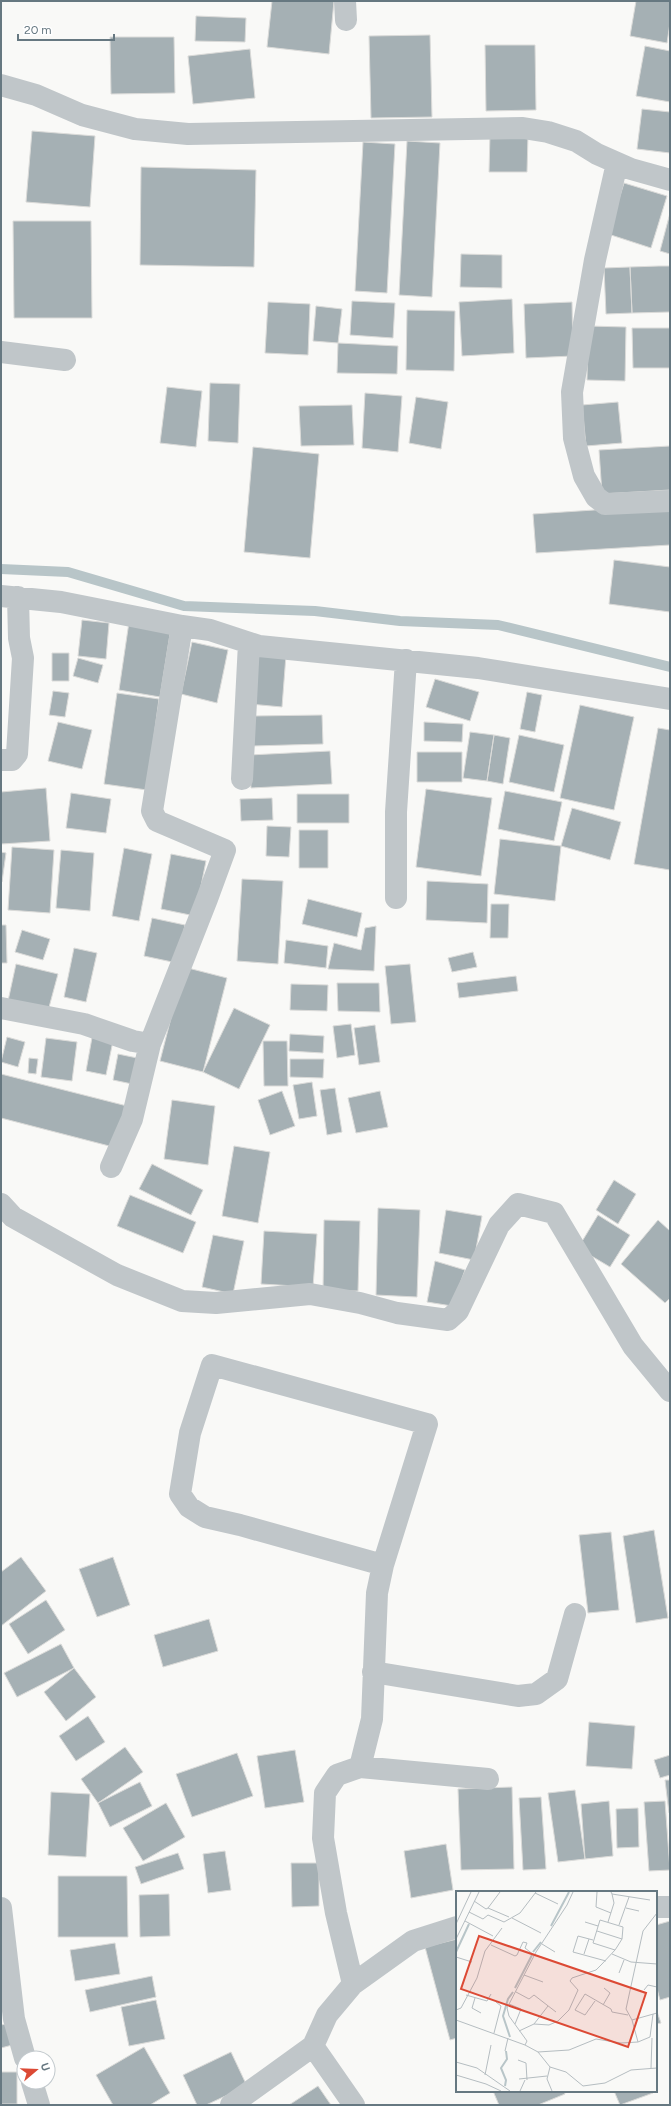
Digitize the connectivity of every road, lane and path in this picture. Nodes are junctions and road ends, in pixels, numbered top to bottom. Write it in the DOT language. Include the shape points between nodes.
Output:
graph roads {
  1 [pos="1,85"];
  2 [pos="617,163"];
  3 [pos="670,180"];
  4 [pos="1,352"];
  5 [pos="65,360"];
  6 [pos="670,501"];
  7 [pos="10,596"];
  8 [pos="182,626"];
  9 [pos="250,643"];
  10 [pos="406,660"];
  11 [pos="669,696"];
  12 [pos="1,760"];
  13 [pos="242,779"];
  14 [pos="396,898"];
  15 [pos="1,1008"];
  16 [pos="150,1044"];
  17 [pos="111,1167"];
  18 [pos="1,1204"];
  19 [pos="670,1390"];
  20 [pos="383,1565"];
  21 [pos="575,1614"];
  22 [pos="373,1672"];
  23 [pos="360,1767"];
  24 [pos="488,1779"];
  25 [pos="657,1907"];
  26 [pos="670,1907"];
  27 [pos="1,1908"];
  28 [pos="456,1927"];
  29 [pos="353,1984"];
  30 [pos="313,2046"];
  31 [pos="23,2050"];
  32 [pos="34,2090"];
  33 [pos="39,2105"];
  34 [pos="231,2105"];
  35 [pos="354,2105"];
  1 -- 2 [label="street" via="36,95 82,115 135,129 188,134 523,128 548,132 576,142"];
  2 -- 3 [label="street"];
  2 -- 6 [label="street" via="595,260 572,392 574,438 584,476 596,497 605,504"];
  4 -- 5 [label="street"];
  7 -- 8 [label="street" via="61,602"];
  7 -- 12 [label="street" via="23,658 17,754 12,760"];
  8 -- 9 [label="street" via="210,630"];
  8 -- 16 [label="street" via="152,811 157,822 225,850"];
  9 -- 10 [label="street" via="339,655"];
  9 -- 13 [label="street"];
  10 -- 11 [label="street"];
  10 -- 14 [label="street" via="396,812"];
  15 -- 16 [label="street" via="84,1024 133,1041"];
  16 -- 17 [label="street" via="132,1119"];
  18 -- 19 [label="street" via="13,1217 117,1275 182,1301 216,1303 310,1294 397,1313 448,1320 458,1311 498,1224 518,1204 554,1213 633,1346"];
  20 -- 20 [label="street" via="427,1424 212,1365 190,1433 183,1471 180,1494 189,1507 205,1517"];
  20 -- 22 [label="street" via="377,1593"];
  21 -- 22 [label="street" via="558,1679 536,1694 518,1696"];
  22 -- 23 [label="street" via="372,1719"];
  23 -- 24 [label="street"];
  23 -- 29 [label="street" via="337,1775 325,1793 323,1838 336,1913"];
  25 -- 26 [label="street"];
  27 -- 31 [label="street" via="14,2019"];
  28 -- 29 [label="street" via="413,1941"];
  29 -- 30 [label="street" via="327,2016"];
  30 -- 34 [label="street"];
  30 -- 35 [label="street"];
  32 -- 33 [label="street"];
}
